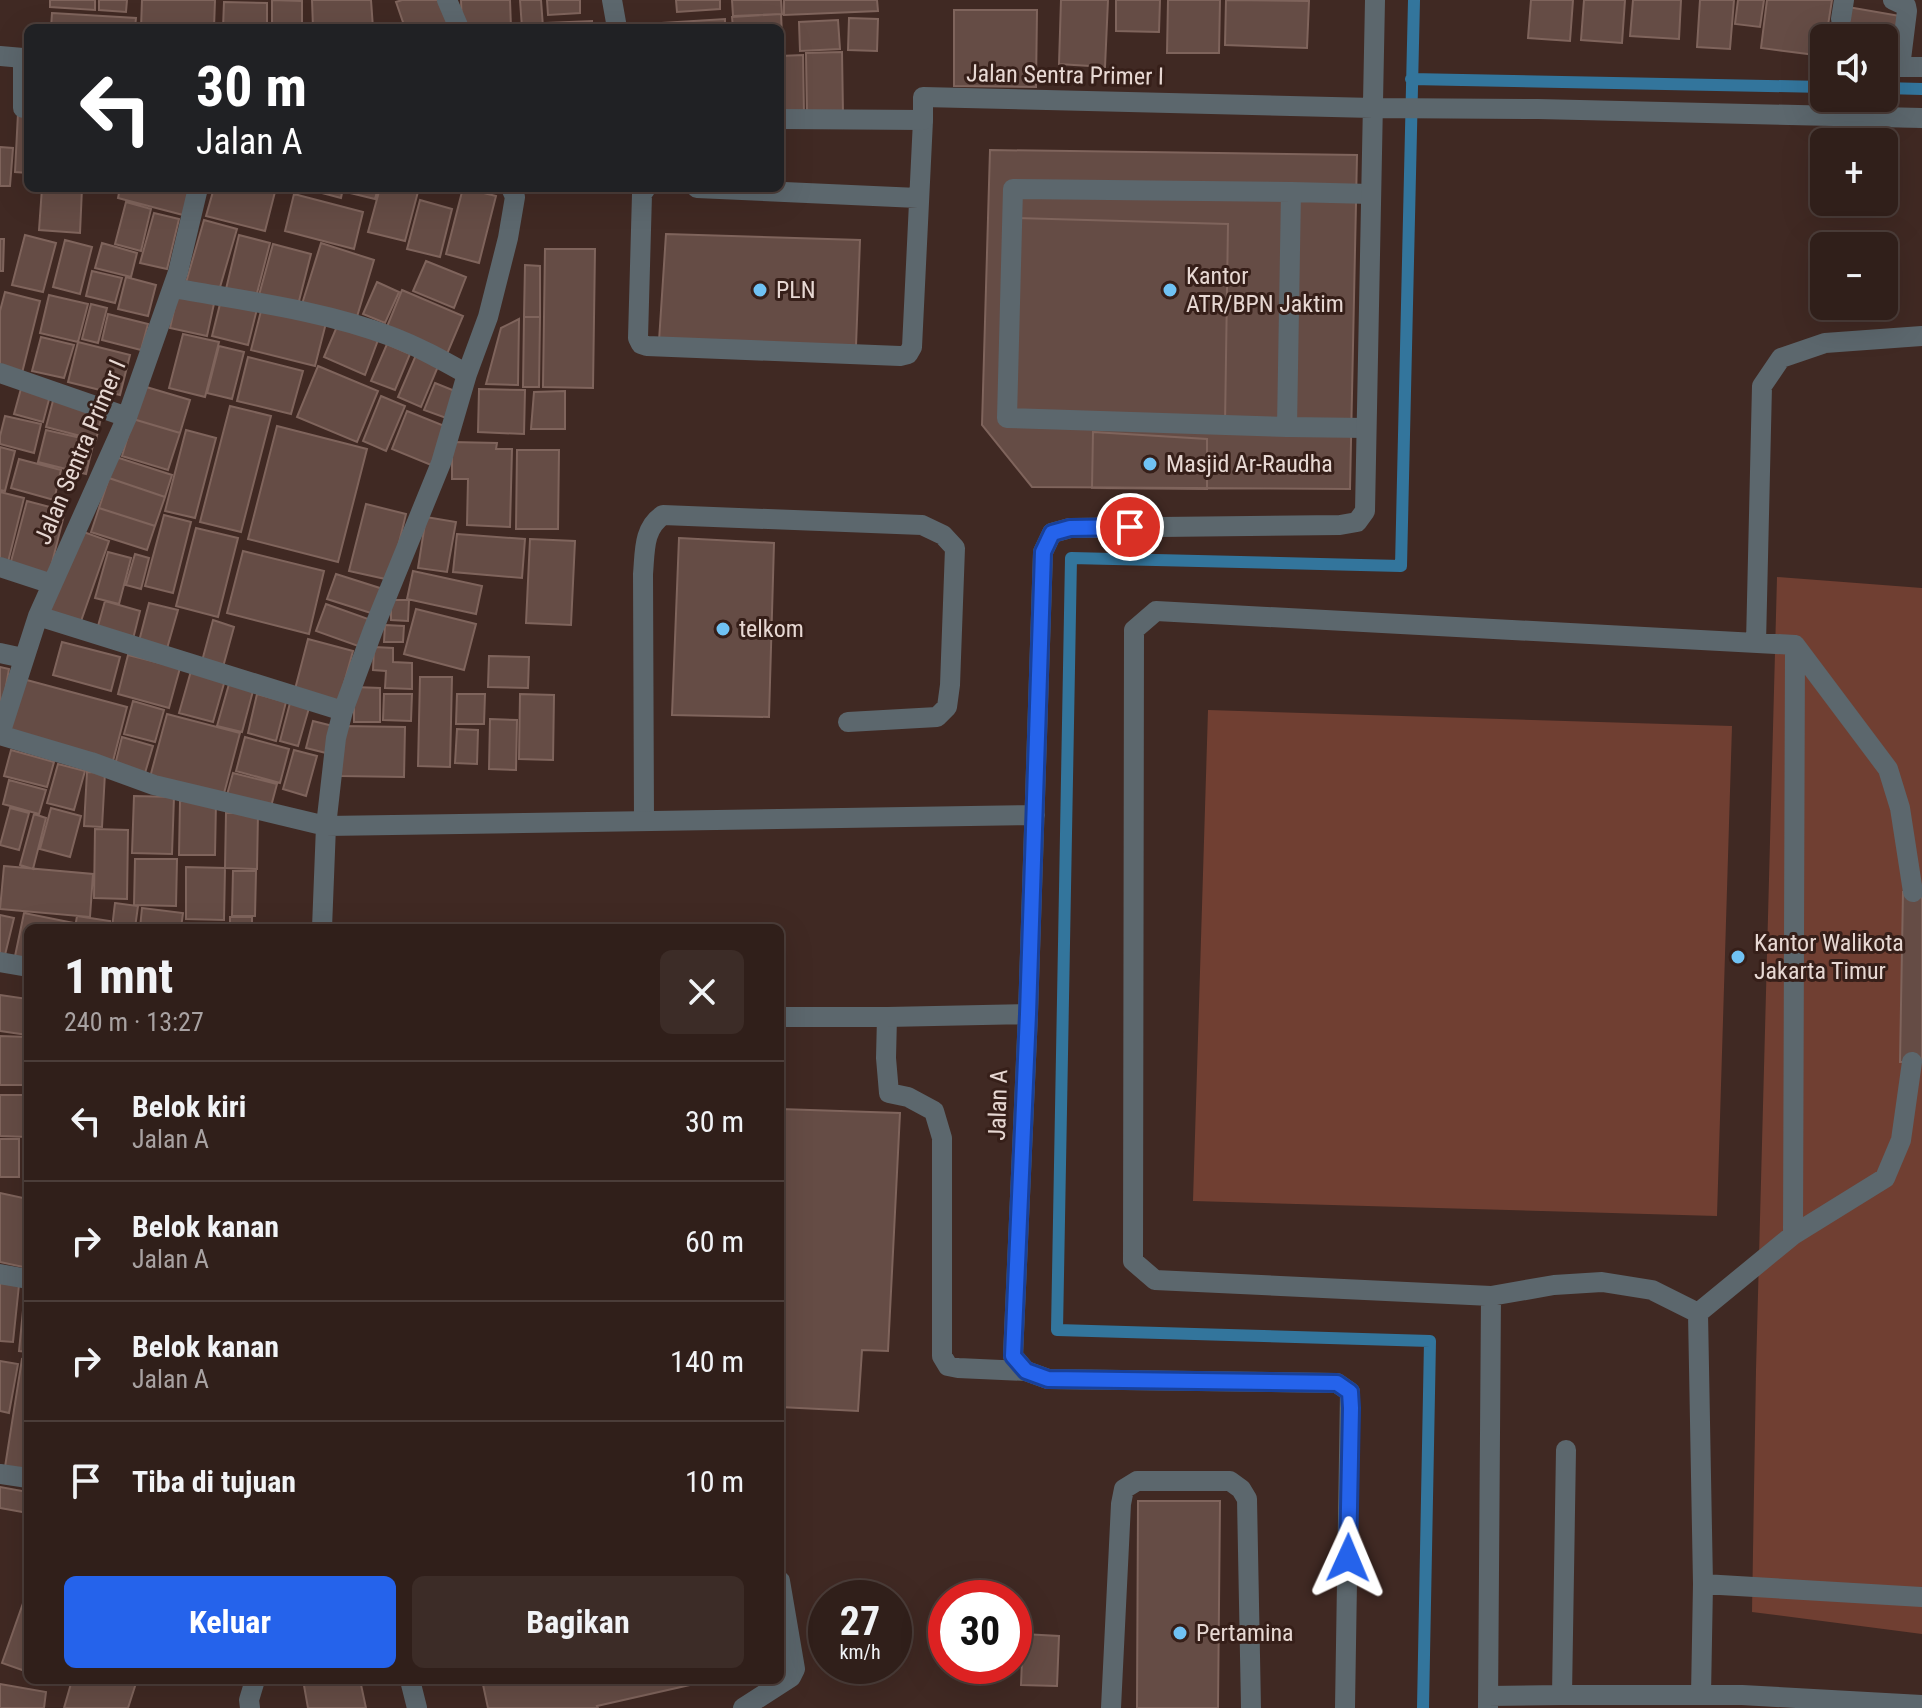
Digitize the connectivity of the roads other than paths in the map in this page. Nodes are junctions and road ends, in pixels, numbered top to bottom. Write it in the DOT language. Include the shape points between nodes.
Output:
graph roads {
  1 [pos="447,0"];
  2 [pos="612,0"];
  3 [pos="1375,0"];
  4 [pos="1893,0"];
  5 [pos="457,24"];
  6 [pos="616,24"];
  7 [pos="1898,45"];
  8 [pos="0,56"];
  9 [pos="1898,67"];
  10 [pos="1922,67"];
  11 [pos="23,108"];
  12 [pos="1380,108"];
  13 [pos="1922,118"];
  14 [pos="784,119"];
  15 [pos="923,120"];
  16 [pos="197,192"];
  17 [pos="513,192"];
  18 [pos="643,192"];
  19 [pos="784,192"];
  20 [pos="1291,192"];
  21 [pos="1371,194"];
  22 [pos="918,198"];
  23 [pos="173,288"];
  24 [pos="1922,336"];
  25 [pos="0,373"];
  26 [pos="467,374"];
  27 [pos="127,417"];
  28 [pos="1287,427"];
  29 [pos="1366,428"];
  30 [pos="0,567"];
  31 [pos="52,584"];
  32 [pos="38,616"];
  33 [pos="1756,643"];
  34 [pos="1795,645"];
  35 [pos="0,653"];
  36 [pos="23,658"];
  37 [pos="343,711"];
  38 [pos="848,722"];
  39 [pos="0,734"];
  40 [pos="1035,815"];
  41 [pos="644,821"];
  42 [pos="326,826"];
  43 [pos="1913,892"];
  44 [pos="322,924"];
  45 [pos="0,962"];
  46 [pos="24,966"];
  47 [pos="1028,1014"];
  48 [pos="784,1017"];
  49 [pos="887,1017"];
  50 [pos="1912,1062"];
  51 [pos="1793,1235"];
  52 [pos="0,1274"];
  53 [pos="24,1278"];
  54 [pos="1491,1296"];
  55 [pos="1698,1313"];
  56 [pos="1026,1371"];
  57 [pos="1566,1450"];
  58 [pos="0,1474"];
  59 [pos="24,1477"];
  60 [pos="1703,1584"];
  61 [pos="1922,1597"];
  62 [pos="784,1604"];
  63 [pos="784,1682"];
  64 [pos="254,1684"];
  65 [pos="411,1684"];
  66 [pos="780,1684"];
  67 [pos="1562,1695"];
  68 [pos="1701,1695"];
  69 [pos="1488,1702"];
  70 [pos="1922,1705"];
  71 [pos="250,1708"];
  72 [pos="417,1708"];
  73 [pos="743,1708"];
  74 [pos="1111,1708"];
  75 [pos="1251,1708"];
  76 [pos="1345,1708"];
  1 -- 5 [label="street"];
  2 -- 6 [label="street"];
  3 -- 12 [label="street"];
  4 -- 7 [label="street" via="1907,11"];
  8 -- 11 [label="street" via="23,58"];
  9 -- 10 [label="street"];
  12 -- 13 [label="street"];
  12 -- 15 [label="street, Jalan Sentra Primer I" via="923,97"];
  12 -- 21 [label="street"];
  14 -- 15 [label="street"];
  15 -- 22 [label="street"];
  16 -- 23 [label="street, Jalan Sentra Primer I"];
  17 -- 26 [label="street" via="501,272"];
  18 -- 22 [label="street" via="641,344 900,356 912,347"];
  19 -- 22 [label="street"];
  20 -- 21 [label="street"];
  20 -- 28 [label="street"];
  20 -- 28 [label="street" via="1013,189 1007,418"];
  21 -- 29 [label="street"];
  23 -- 26 [label="street" via="324,316 390,335"];
  23 -- 27 [label="street, Jalan Sentra Primer I"];
  24 -- 33 [label="street" via="1825,343 1781,358 1762,386"];
  25 -- 27 [label="street"];
  26 -- 37 [label="street" via="441,463"];
  27 -- 31 [label="street, Jalan Sentra Primer I"];
  28 -- 29 [label="street"];
  29 -- 40 [label="street, Jalan A" via="1365,511 1357,522 1070,528 1052,533 1043,552"];
  30 -- 31 [label="street"];
  31 -- 32 [label="street, Jalan Sentra Primer I"];
  32 -- 36 [label="street, Jalan Sentra Primer I"];
  32 -- 37 [label="street"];
  33 -- 34 [label="street"];
  33 -- 54 [label="street" via="1156,611 1134,630 1133,1261 1155,1280"];
  34 -- 43 [label="street" via="1888,769"];
  34 -- 51 [label="street"];
  35 -- 36 [label="street"];
  36 -- 39 [label="street, Jalan Sentra Primer I"];
  37 -- 42 [label="street"];
  38 -- 41 [label="street" via="937,717 947,707 955,548 922,525 663,515 647,537 643,574"];
  39 -- 42 [label="street" via="154,785"];
  40 -- 41 [label="street"];
  40 -- 47 [label="street, Jalan A"];
  41 -- 42 [label="street"];
  42 -- 44 [label="street"];
  45 -- 46 [label="street"];
  47 -- 49 [label="street"];
  47 -- 56 [label="street, Jalan A" via="1013,1356"];
  48 -- 49 [label="street"];
  49 -- 56 [label="street" via="889,1093 934,1111 942,1138 942,1356 948,1366 958,1368"];
  50 -- 51 [label="street" via="1901,1140 1885,1178"];
  51 -- 55 [label="street"];
  52 -- 53 [label="street"];
  54 -- 55 [label="street" via="1602,1282 1652,1290"];
  54 -- 69 [label="street"];
  55 -- 60 [label="street"];
  56 -- 76 [label="street" via="1048,1379 1337,1383 1350,1392"];
  57 -- 67 [label="street"];
  58 -- 59 [label="street"];
  60 -- 61 [label="street"];
  60 -- 68 [label="street"];
  62 -- 63 [label="street" via="795,1669"];
  64 -- 71 [label="street"];
  65 -- 72 [label="street"];
  66 -- 73 [label="street"];
  67 -- 68 [label="street"];
  67 -- 69 [label="street"];
  68 -- 70 [label="street"];
  74 -- 75 [label="street" via="1124,1489 1137,1481 1230,1481 1247,1499"];
}
